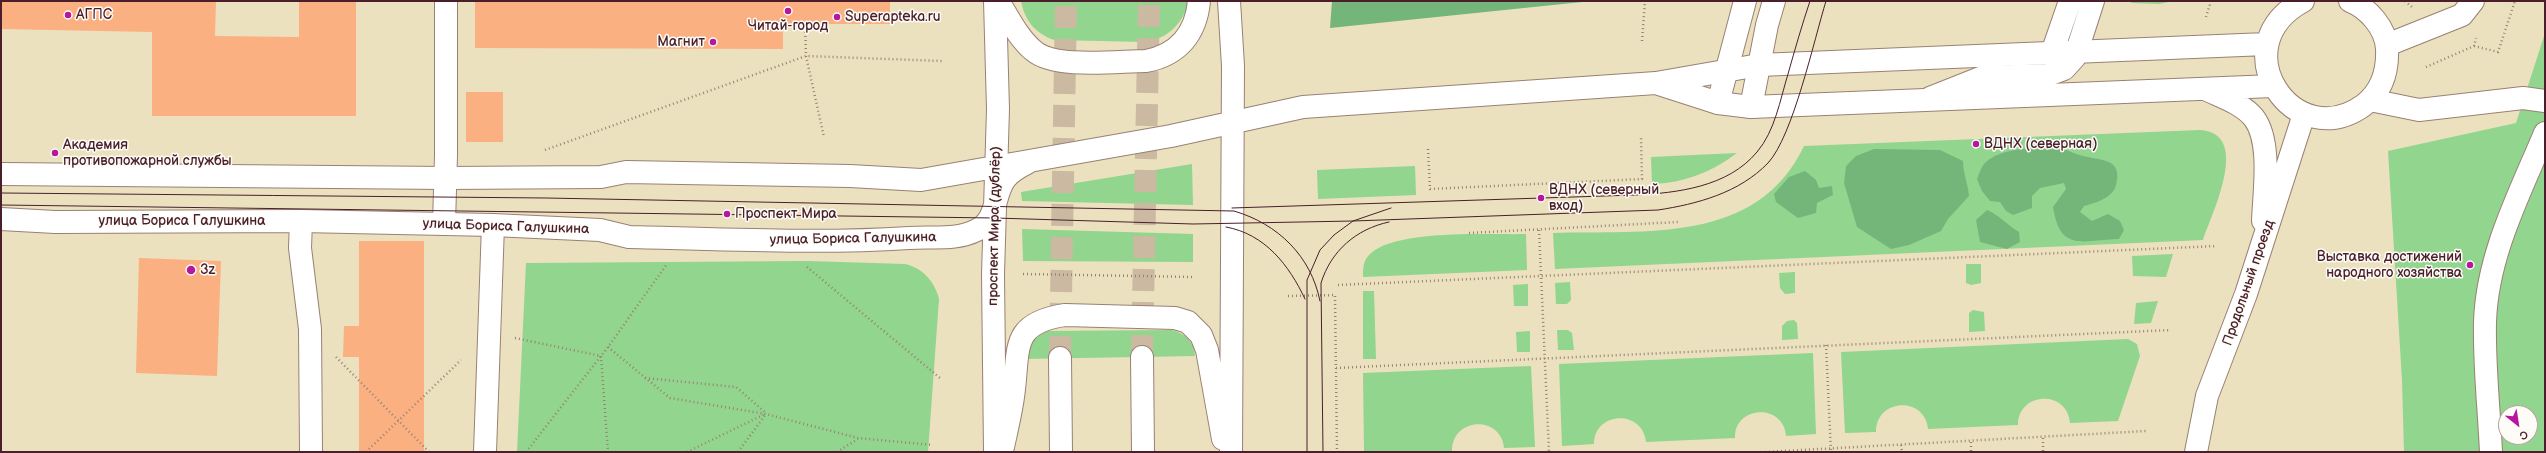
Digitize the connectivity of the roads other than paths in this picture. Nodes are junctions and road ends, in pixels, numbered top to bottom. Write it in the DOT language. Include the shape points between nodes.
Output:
graph roads {
  1 [pos="446,1"];
  2 [pos="996,1"];
  3 [pos="1199,1"];
  4 [pos="1229,1"];
  5 [pos="1745,1"];
  6 [pos="1774,1"];
  7 [pos="2070,1"];
  8 [pos="2093,1"];
  9 [pos="2303,1"];
  10 [pos="2350,1"];
  11 [pos="2474,1"];
  12 [pos="2266,44"];
  13 [pos="2387,45"];
  14 [pos="2077,52"];
  15 [pos="2052,53"];
  16 [pos="1759,65"];
  17 [pos="1725,69"];
  18 [pos="1656,83"];
  19 [pos="2273,86"];
  20 [pos="2204,89"];
  21 [pos="1921,100"];
  22 [pos="2370,100"];
  23 [pos="2545,100"];
  24 [pos="1718,102"];
  25 [pos="1751,107"];
  26 [pos="2304,114"];
  27 [pos="1231,122"];
  28 [pos="2545,133"];
  29 [pos="1028,162"];
  30 [pos="998,167"];
  31 [pos="1,174"];
  32 [pos="446,178"];
  33 [pos="995,206"];
  34 [pos="1,219"];
  35 [pos="301,221"];
  36 [pos="444,224"];
  37 [pos="493,225"];
  38 [pos="921,237"];
  39 [pos="2262,248"];
  40 [pos="993,274"];
  41 [pos="1142,357"];
  42 [pos="1060,358"];
  43 [pos="311,452"];
  44 [pos="485,452"];
  45 [pos="995,452"];
  46 [pos="1002,452"];
  47 [pos="1061,452"];
  48 [pos="1143,452"];
  49 [pos="1226,452"];
  50 [pos="1232,452"];
  51 [pos="2196,452"];
  52 [pos="2492,452"];
  1 -- 32 [label="main road"];
  2 -- 3 [label="main road" via="1024,41 1035,52 1066,62 1159,59 1176,49 1189,35"];
  2 -- 30 [label="main road, проспект Мира (дублёр)"];
  4 -- 27 [label="main road"];
  5 -- 17 [label="main road"];
  6 -- 16 [label="main road"];
  7 -- 15 [label="main road"];
  8 -- 14 [label="main road"];
  9 -- 12 [label="main road" via="2279,19"];
  10 -- 13 [label="main road" via="2370,14 2381,28"];
  11 -- 13 [label="main road" via="2462,15"];
  12 -- 14 [label="main road"];
  12 -- 19 [label="main road" via="2266,62"];
  13 -- 22 [label="main road" via="2386,71 2382,84"];
  14 -- 15 [label="main road"];
  14 -- 21 [label="main road" via="2068,65 2054,73 1983,77 1944,95"];
  15 -- 16 [label="main road"];
  16 -- 17 [label="main road"];
  16 -- 25 [label="main road"];
  17 -- 18 [label="main road"];
  17 -- 24 [label="main road"];
  18 -- 24 [label="main road"];
  18 -- 27 [label="main road" via="1303,107"];
  19 -- 20 [label="main road"];
  19 -- 26 [label="main road" via="2292,106"];
  20 -- 21 [label="main road"];
  20 -- 39 [label="main road" via="2240,107 2254,118 2261,132 2264,149"];
  21 -- 25 [label="main road"];
  22 -- 23 [label="main road" via="2419,110 2523,98"];
  22 -- 26 [label="main road" via="2355,111 2339,117 2321,118"];
  24 -- 25 [label="main road"];
  26 -- 39 [label="main road, Продольный проезд"];
  27 -- 29 [label="main road" via="1171,136"];
  27 -- 50 [label="main road"];
  28 -- 52 [label="main road" via="2501,238 2492,272 2485,321"];
  29 -- 30 [label="main road"];
  29 -- 33 [label="main road" via="1015,169 1005,179"];
  30 -- 32 [label="main road" via="921,180 850,176 626,172 601,177"];
  30 -- 33 [label="main road, проспект Мира (дублёр)"];
  31 -- 32 [label="main road"];
  32 -- 36 [label="main road"];
  33 -- 38 [label="main road, улица Бориса Галушкина" via="985,226 969,234 943,239"];
  33 -- 40 [label="main road, проспект Мира (дублёр)"];
  34 -- 35 [label="main road, улица Бориса Галушкина" via="55,222"];
  35 -- 36 [label="main road, улица Бориса Галушкина"];
  35 -- 43 [label="main road" via="300,248 310,329"];
  36 -- 37 [label="main road, улица Бориса Галушкина"];
  37 -- 38 [label="main road, улица Бориса Галушкина" via="600,230 628,237 844,242"];
  37 -- 44 [label="main road"];
  38 -- 40 [label="main road" via="971,244 985,257"];
  39 -- 51 [label="main road, Продольный проезд" via="2220,367 2207,396"];
  40 -- 45 [label="main road, проспект Мира (дублёр)"];
  41 -- 48 [label="main road"];
  42 -- 47 [label="main road"];
  46 -- 49 [label="main road" via="1014,388 1017,348 1023,334 1034,324 1050,317 1065,315 1175,318 1188,322 1201,335 1207,350 1214,401"];
}
